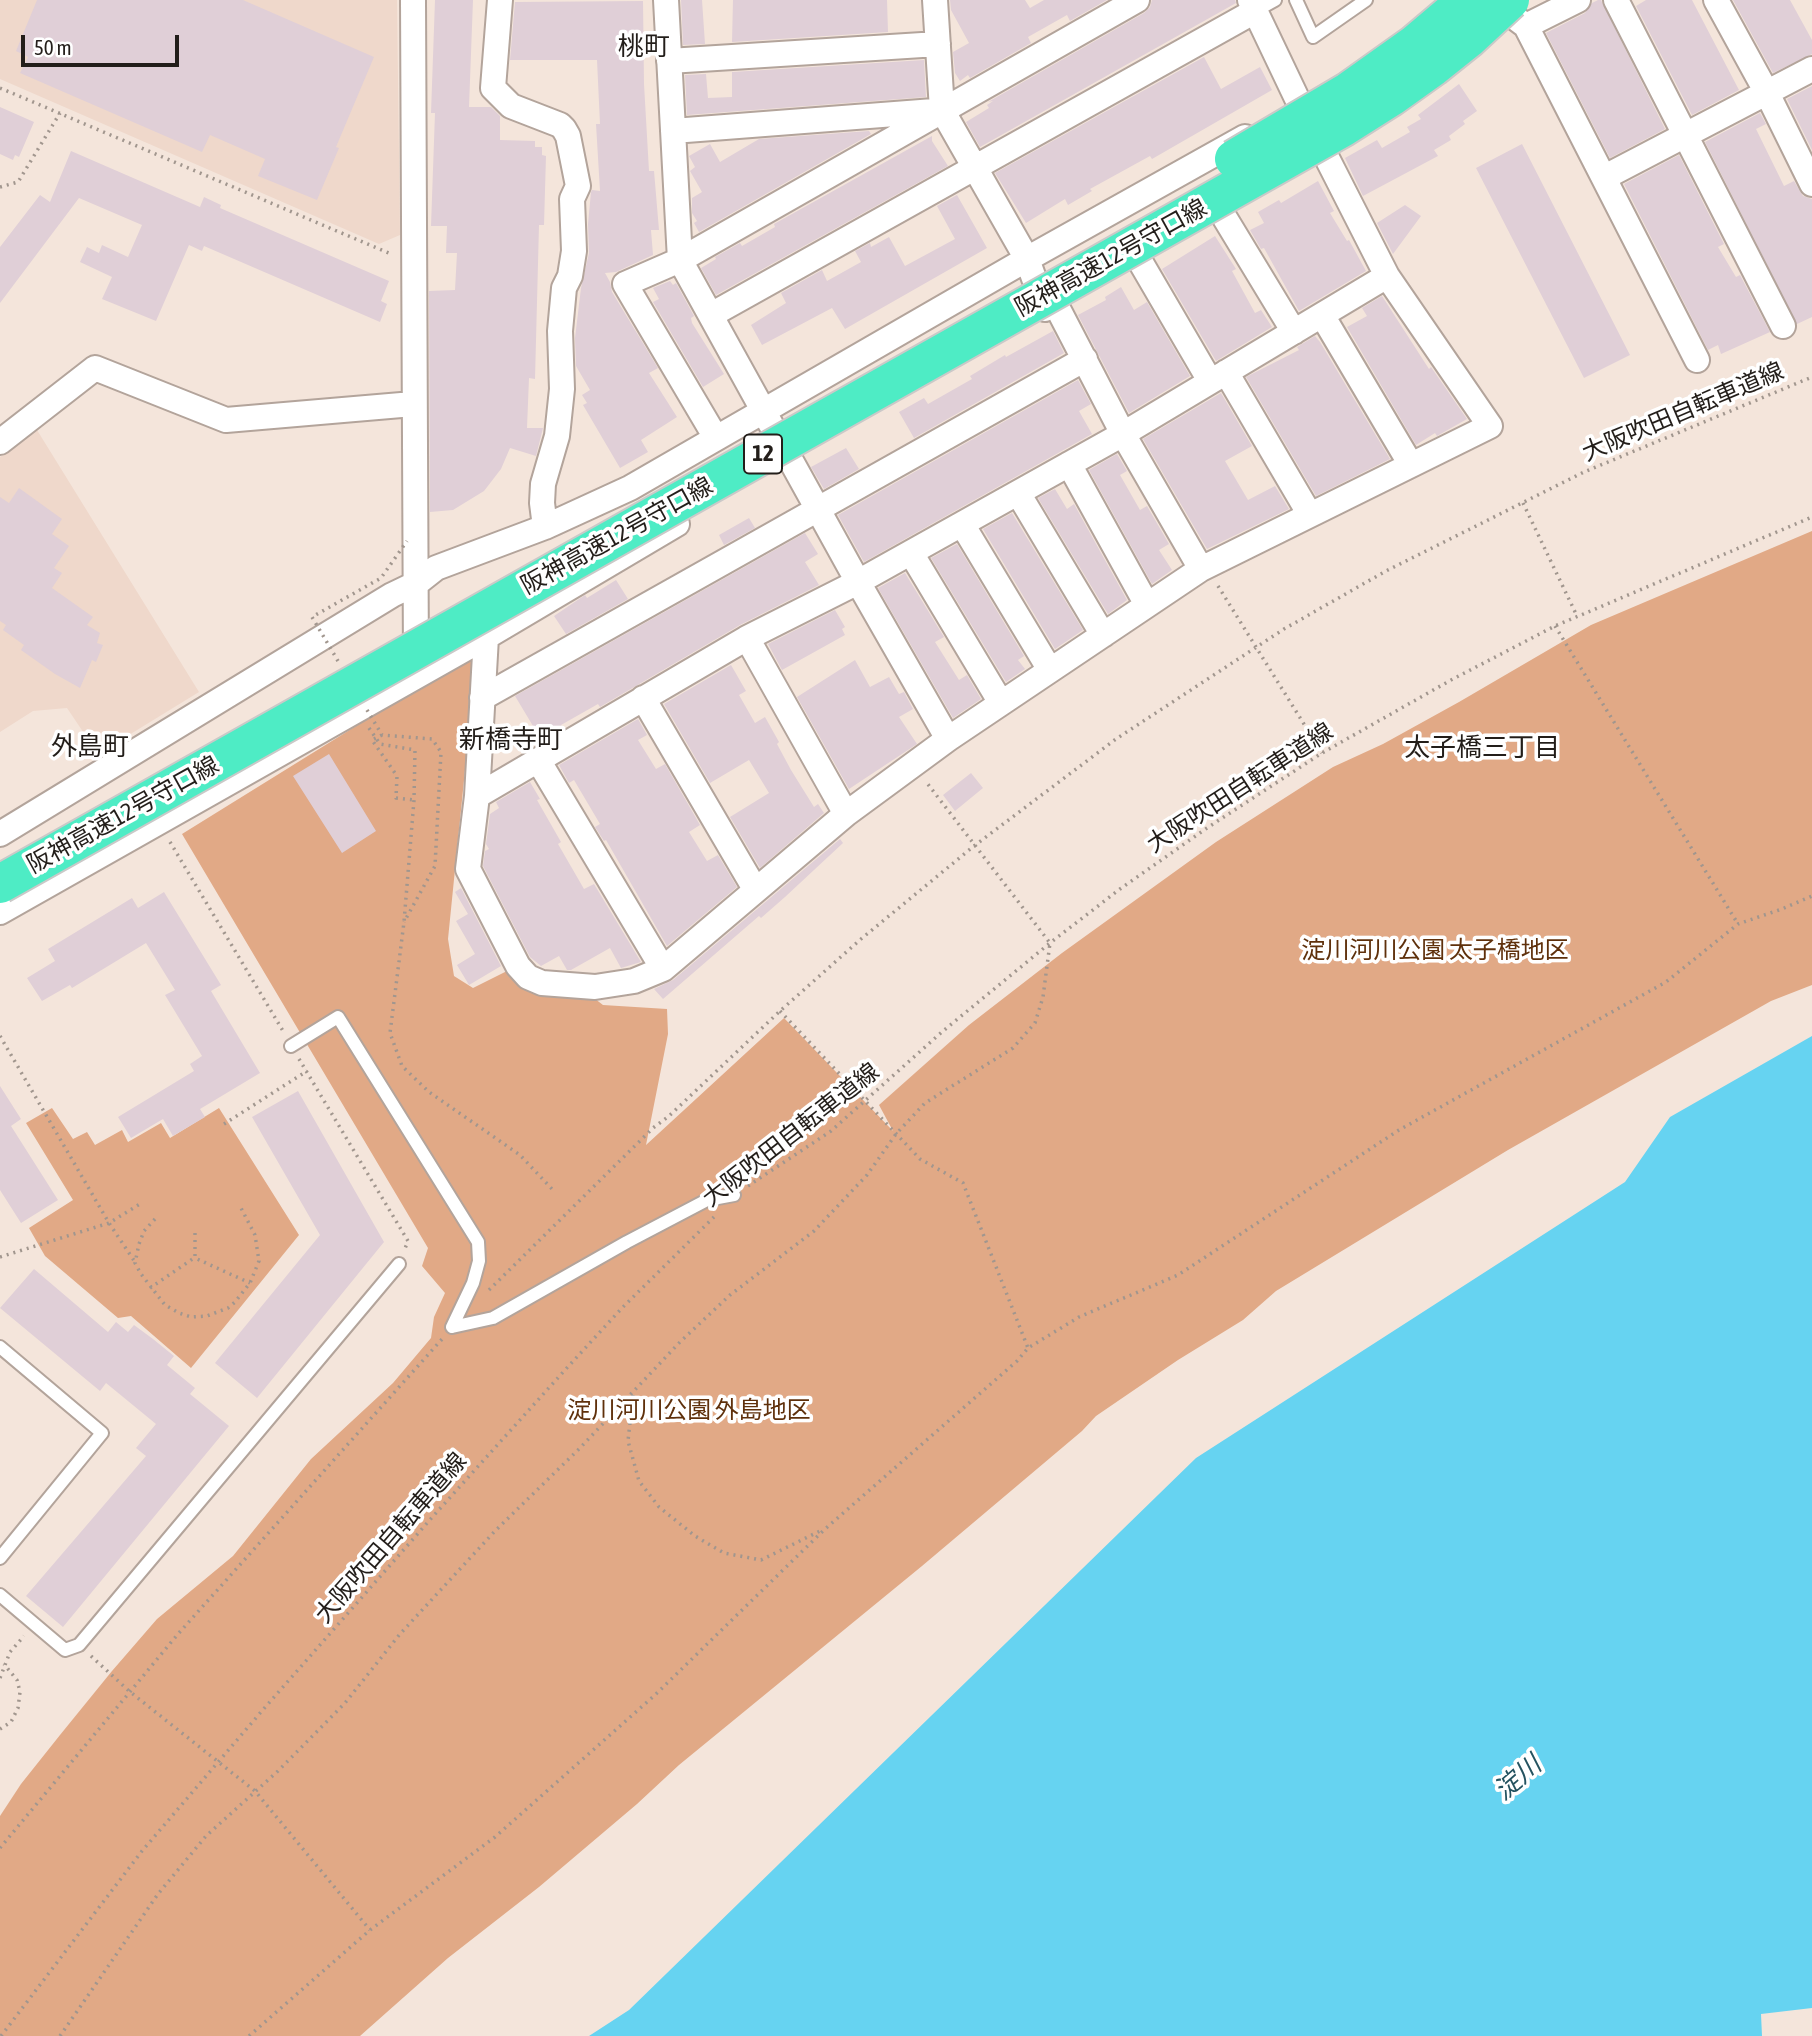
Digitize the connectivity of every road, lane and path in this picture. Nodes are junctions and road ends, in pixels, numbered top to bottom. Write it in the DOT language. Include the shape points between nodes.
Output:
graph roads {
  1 [pos="413,0"];
  2 [pos="500,0"];
  3 [pos="666,0"];
  4 [pos="935,0"];
  5 [pos="1136,0"];
  6 [pos="1296,0"];
  7 [pos="1366,0"];
  8 [pos="1444,0"];
  9 [pos="1467,0"];
  10 [pos="1578,0"];
  11 [pos="1616,0"];
  12 [pos="1716,0"];
  13 [pos="1260,4"];
  14 [pos="1519,11"];
  15 [pos="938,44"];
  16 [pos="669,61"];
  17 [pos="1812,69"];
  18 [pos="0,88"];
  19 [pos="1767,93"];
  20 [pos="1301,107"];
  21 [pos="942,110"];
  22 [pos="60,113"];
  23 [pos="673,131"];
  24 [pos="1685,136"];
  25 [pos="1324,152"];
  26 [pos="972,167"];
  27 [pos="1605,177"];
  28 [pos="1812,184"];
  29 [pos="0,187"];
  30 [pos="1220,210"];
  31 [pos="1137,256"];
  32 [pos="1027,259"];
  33 [pos="680,260"];
  34 [pos="415,264"];
  35 [pos="1387,276"];
  36 [pos="1050,306"];
  37 [pos="711,316"];
  38 [pos="1322,316"];
  39 [pos="1783,326"];
  40 [pos="1294,332"];
  41 [pos="1085,359"];
  42 [pos="1697,360"];
  43 [pos="1218,377"];
  44 [pos="1812,377"];
  45 [pos="414,404"];
  46 [pos="764,410"];
  47 [pos="1123,434"];
  48 [pos="716,438"];
  49 [pos="0,442"];
  50 [pos="789,458"];
  51 [pos="1069,464"];
  52 [pos="1412,465"];
  53 [pos="1018,492"];
  54 [pos="1523,503"];
  55 [pos="817,509"];
  56 [pos="1310,515"];
  57 [pos="1812,517"];
  58 [pos="962,524"];
  59 [pos="545,527"];
  60 [pos="406,533"];
  61 [pos="407,541"];
  62 [pos="408,548"];
  63 [pos="911,553"];
  64 [pos="1209,576"];
  65 [pos="858,582"];
  66 [pos="417,583"];
  67 [pos="1147,606"];
  68 [pos="1577,616"];
  69 [pos="329,622"];
  70 [pos="1555,626"];
  71 [pos="317,629"];
  72 [pos="1103,635"];
  73 [pos="486,638"];
  74 [pos="747,638"];
  75 [pos="1255,647"];
  76 [pos="340,664"];
  77 [pos="1050,670"];
  78 [pos="416,676"];
  79 [pos="482,698"];
  80 [pos="643,698"];
  81 [pos="1001,704"];
  82 [pos="358,705"];
  83 [pos="382,735"];
  84 [pos="948,739"];
  85 [pos="1322,753"];
  86 [pos="538,760"];
  87 [pos="914,764"];
  88 [pos="477,796"];
  89 [pos="414,800"];
  90 [pos="846,814"];
  91 [pos="0,834"];
  92 [pos="974,846"];
  93 [pos="0,854"];
  94 [pos="0,884"];
  95 [pos="755,889"];
  96 [pos="1812,896"];
  97 [pos="0,912"];
  98 [pos="404,922"];
  99 [pos="1738,924"];
  100 [pos="1050,943"];
  101 [pos="663,969"];
  102 [pos="780,1011"];
  103 [pos="0,1036"];
  104 [pos="291,1045"];
  105 [pos="307,1072"];
  106 [pos="865,1102"];
  107 [pos="224,1124"];
  108 [pos="895,1134"];
  109 [pos="552,1189"];
  110 [pos="734,1195"];
  111 [pos="140,1204"];
  112 [pos="241,1208"];
  113 [pos="155,1219"];
  114 [pos="109,1223"];
  115 [pos="195,1233"];
  116 [pos="0,1257"];
  117 [pos="195,1258"];
  118 [pos="135,1263"];
  119 [pos="399,1264"];
  120 [pos="250,1283"];
  121 [pos="150,1288"];
  122 [pos="452,1327"];
  123 [pos="0,1347"];
  124 [pos="1028,1348"];
  125 [pos="633,1393"];
  126 [pos="825,1529"];
  127 [pos="0,1558"];
  128 [pos="0,1595"];
  129 [pos="36,1626"];
  130 [pos="79,1644"];
  131 [pos="4,1664"];
  132 [pos="0,1678"];
  133 [pos="130,1691"];
  134 [pos="0,1729"];
  135 [pos="217,1763"];
  136 [pos="255,1791"];
  137 [pos="0,1848"];
  138 [pos="370,1930"];
  139 [pos="1,2036"];
  140 [pos="60,2036"];
  141 [pos="249,2036"];
  1 -- 34 [label="street"];
  2 -- 59 [label="street" via="493,88 511,106 565,129 578,186 572,199 573,251 560,331 557,436 543,484"];
  3 -- 16 [label="street"];
  4 -- 15 [label="street"];
  5 -- 21 [label="street"];
  6 -- 7 [label="lane" via="1313,37"];
  8 -- 20 [label="street" via="1384,52"];
  9 -- 93 [label="highway, 阪神高速12号守口線, bridge" via="1364,80 1258,145"];
  10 -- 14 [label="street"];
  11 -- 24 [label="street"];
  12 -- 19 [label="street"];
  13 -- 20 [label="street"];
  13 -- 26 [label="street"];
  14 -- 25 [label="street" via="1480,50 1442,78"];
  14 -- 27 [label="street"];
  14 -- 94 [label="highway, 阪神高速12号守口線 / 12, bridge" via="1468,39 1342,128"];
  15 -- 16 [label="street"];
  15 -- 21 [label="street"];
  16 -- 23 [label="street"];
  17 -- 19 [label="street"];
  18 -- 22 [label="path"];
  19 -- 24 [label="street"];
  19 -- 28 [label="street"];
  20 -- 25 [label="street"];
  20 -- 32 [label="street"];
  21 -- 23 [label="street"];
  21 -- 26 [label="street"];
  21 -- 33 [label="street"];
  22 -- 29 [label="path" via="18,182"];
  22 -- 34 [label="path"];
  23 -- 33 [label="street"];
  24 -- 27 [label="street"];
  24 -- 39 [label="street"];
  25 -- 30 [label="street"];
  25 -- 35 [label="street"];
  26 -- 32 [label="street"];
  26 -- 37 [label="street"];
  27 -- 42 [label="street"];
  30 -- 31 [label="street"];
  30 -- 40 [label="street"];
  31 -- 36 [label="street"];
  31 -- 43 [label="street"];
  32 -- 36 [label="street"];
  32 -- 46 [label="street"];
  33 -- 37 [label="street"];
  33 -- 48 [label="street" via="625,284"];
  34 -- 45 [label="street"];
  35 -- 38 [label="street"];
  35 -- 52 [label="street" via="1490,426"];
  36 -- 41 [label="street"];
  36 -- 50 [label="street"];
  37 -- 46 [label="street"];
  38 -- 40 [label="street"];
  38 -- 52 [label="street"];
  40 -- 43 [label="street"];
  41 -- 47 [label="street"];
  41 -- 55 [label="street"];
  43 -- 47 [label="street"];
  43 -- 56 [label="street"];
  44 -- 54 [label="path, 大阪吹田自転車道線" via="1584,472"];
  45 -- 49 [label="street" via="226,420 95,368"];
  45 -- 66 [label="street"];
  46 -- 48 [label="street"];
  46 -- 50 [label="street"];
  47 -- 51 [label="street"];
  47 -- 64 [label="street"];
  48 -- 59 [label="street" via="630,488"];
  50 -- 55 [label="street"];
  50 -- 73 [label="street"];
  51 -- 53 [label="street"];
  51 -- 67 [label="street"];
  52 -- 56 [label="street"];
  53 -- 58 [label="street"];
  53 -- 72 [label="street"];
  54 -- 68 [label="path"];
  54 -- 75 [label="path, 大阪吹田自転車道線" via="1386,571"];
  55 -- 65 [label="street"];
  55 -- 79 [label="street"];
  56 -- 64 [label="street"];
  57 -- 68 [label="path, 大阪吹田自転車道線"];
  58 -- 63 [label="street"];
  58 -- 77 [label="street"];
  59 -- 66 [label="street" via="436,568"];
  60 -- 61 [label="path"];
  61 -- 62 [label="path"];
  61 -- 76 [label="path, bridge" via="381,578 312,617"];
  63 -- 65 [label="street"];
  63 -- 81 [label="street"];
  64 -- 67 [label="street"];
  64 -- 75 [label="path"];
  65 -- 74 [label="street"];
  65 -- 84 [label="street"];
  66 -- 78 [label="street"];
  66 -- 91 [label="street"];
  67 -- 72 [label="street"];
  68 -- 70 [label="path, 大阪吹田自転車道線"];
  69 -- 71 [label="path"];
  70 -- 85 [label="path, 大阪吹田自転車道線"];
  70 -- 99 [label="path"];
  72 -- 77 [label="street"];
  73 -- 78 [label="street"];
  73 -- 79 [label="street"];
  74 -- 80 [label="street"];
  74 -- 90 [label="street"];
  75 -- 85 [label="path"];
  75 -- 92 [label="path, 大阪吹田自転車道線" via="1116,739"];
  77 -- 81 [label="street"];
  78 -- 82 [label="street"];
  79 -- 88 [label="street"];
  80 -- 86 [label="street"];
  80 -- 95 [label="street"];
  81 -- 84 [label="street"];
  82 -- 83 [label="path, bridge"];
  82 -- 89 [label="path" via="380,744 415,750"];
  82 -- 97 [label="street"];
  83 -- 89 [label="path, bridge" via="372,740 397,776 396,798"];
  83 -- 98 [label="path, bridge" via="432,739 441,752 435,866"];
  84 -- 87 [label="street"];
  85 -- 100 [label="path, 大阪吹田自転車道線" via="1196,835"];
  86 -- 88 [label="street"];
  86 -- 101 [label="street"];
  87 -- 90 [label="street"];
  87 -- 92 [label="path"];
  88 -- 101 [label="street" via="468,869 528,977 541,983 595,987 634,981"];
  89 -- 98 [label="path"];
  90 -- 95 [label="street"];
  92 -- 100 [label="path"];
  92 -- 102 [label="path, 大阪吹田自転車道線"];
  95 -- 101 [label="street"];
  96 -- 99 [label="path"];
  98 -- 109 [label="path" via="390,1033 402,1066 429,1091 520,1155"];
  99 -- 124 [label="path" via="1665,982 1399,1130 1178,1275 1079,1317"];
  100 -- 106 [label="path, 大阪吹田自転車道線"];
  100 -- 108 [label="path" via="1035,1023 1013,1048 925,1103"];
  102 -- 106 [label="path"];
  102 -- 122 [label="path, 大阪吹田自転車道線" via="653,1128"];
  103 -- 114 [label="path"];
  104 -- 122 [label="lane" via="338,1017 478,1242 473,1283"];
  105 -- 107 [label="path"];
  106 -- 108 [label="path"];
  106 -- 110 [label="path, 大阪吹田自転車道線" via="831,1131"];
  108 -- 124 [label="path" via="920,1159 962,1183"];
  108 -- 125 [label="path" via="867,1175 814,1231 730,1295"];
  110 -- 122 [label="lane" via="707,1200 493,1318"];
  110 -- 135 [label="path, 大阪吹田自転車道線" via="556,1380"];
  111 -- 114 [label="path"];
  112 -- 120 [label="path" via="255,1235 259,1261"];
  113 -- 118 [label="path" via="144,1231"];
  114 -- 116 [label="path"];
  114 -- 118 [label="path"];
  115 -- 117 [label="path"];
  117 -- 120 [label="path"];
  117 -- 121 [label="path"];
  118 -- 121 [label="path"];
  119 -- 130 [label="lane"];
  120 -- 121 [label="path" via="228,1308 191,1317 165,1305"];
  122 -- 133 [label="path, 大阪吹田自転車道線"];
  123 -- 127 [label="lane" via="102,1433"];
  124 -- 126 [label="path"];
  125 -- 126 [label="path" via="628,1441 639,1481 659,1507 695,1536 724,1553 761,1560"];
  125 -- 136 [label="path" via="495,1531 400,1634 345,1703"];
  126 -- 138 [label="path" via="655,1695 495,1837"];
  128 -- 129 [label="lane"];
  129 -- 130 [label="lane" via="65,1650"];
  129 -- 131 [label="path" via="19,1639"];
  130 -- 133 [label="path"];
  131 -- 132 [label="path"];
  131 -- 134 [label="path" via="20,1692 18,1709"];
  133 -- 135 [label="path"];
  133 -- 137 [label="path, 大阪吹田自転車道線"];
  135 -- 136 [label="path"];
  135 -- 139 [label="path, 大阪吹田自転車道線" via="125,1873"];
  136 -- 138 [label="path"];
  136 -- 140 [label="path" via="206,1836 158,1894"];
  138 -- 141 [label="path"];
}
